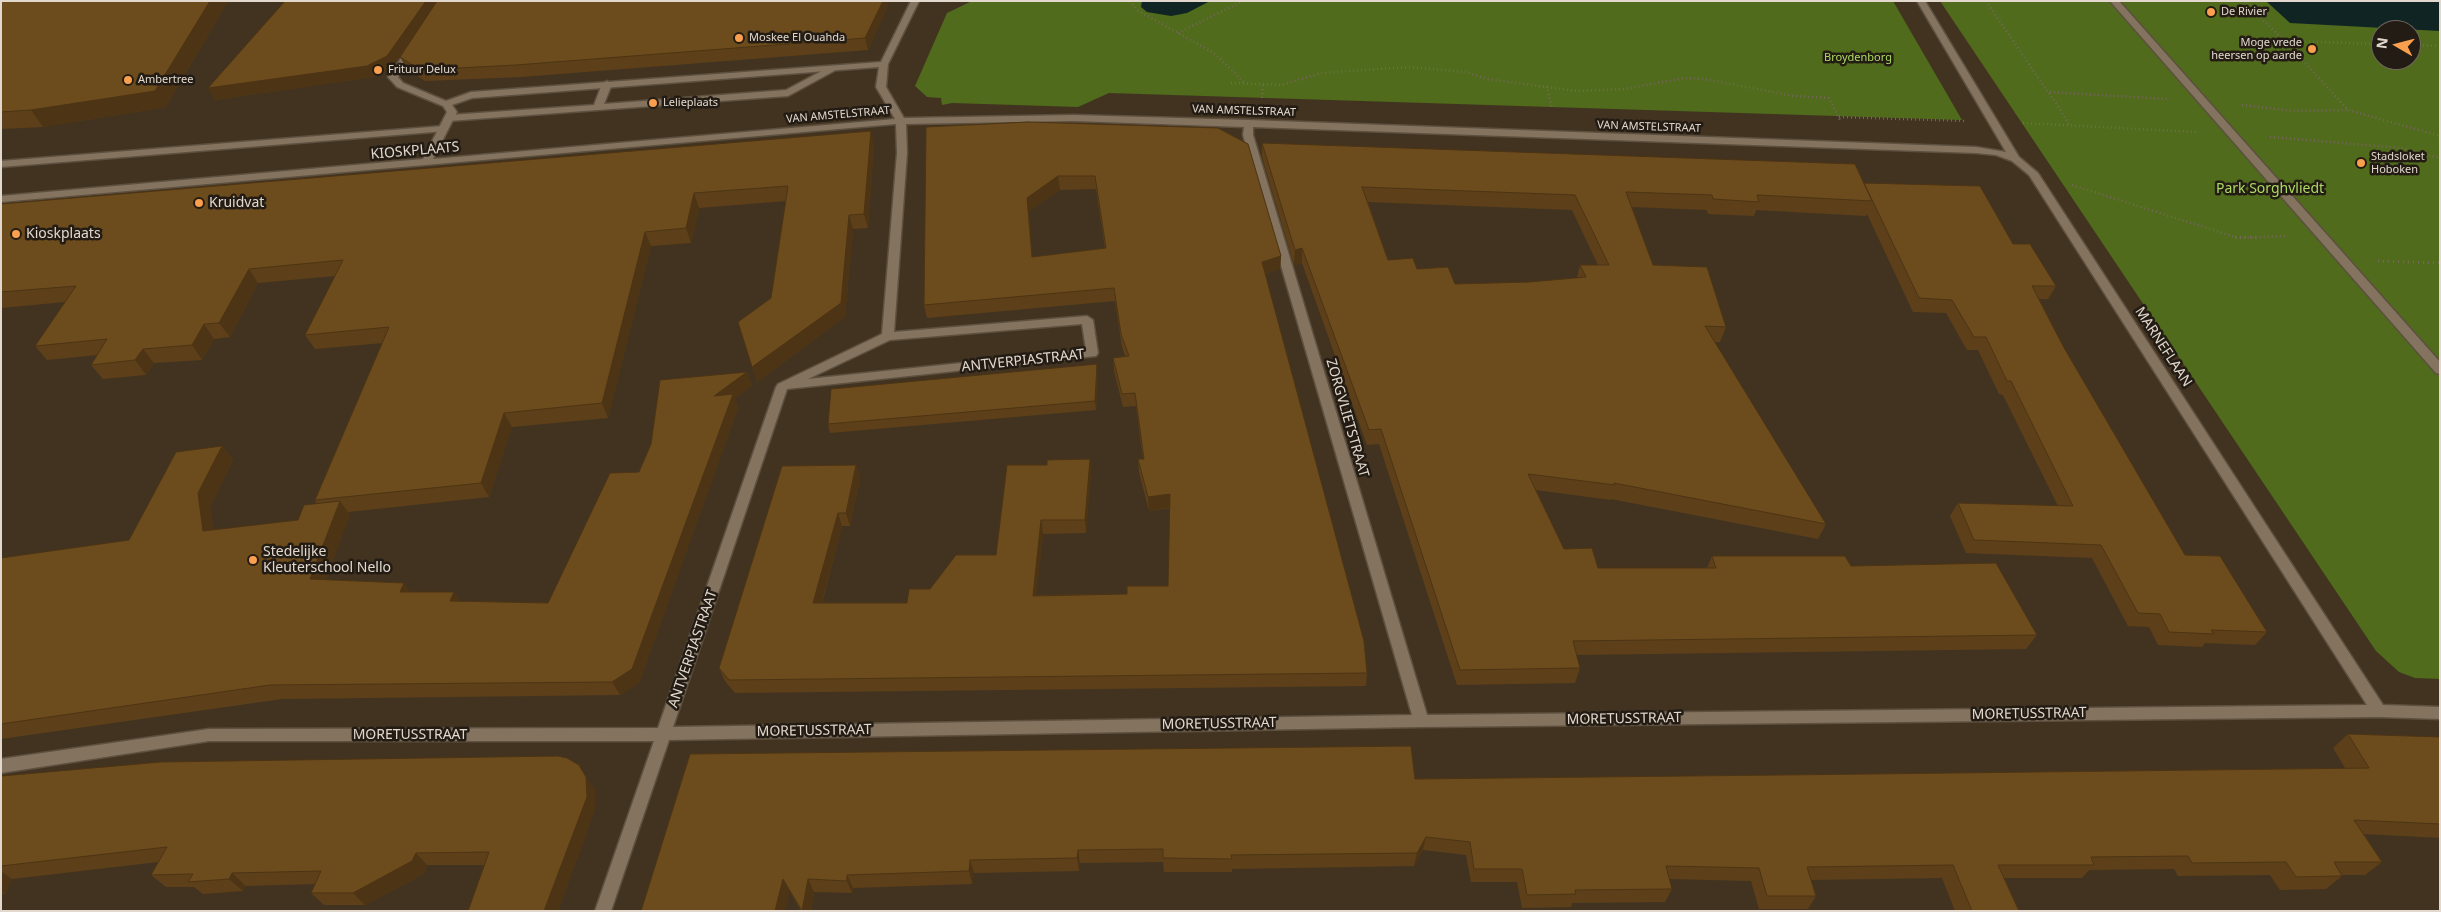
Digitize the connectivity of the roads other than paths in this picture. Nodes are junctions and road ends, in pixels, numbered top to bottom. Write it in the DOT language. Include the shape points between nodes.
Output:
graph roads {
  1 [pos="915,1"];
  2 [pos="1921,1"];
  3 [pos="2114,1"];
  4 [pos="419,39"];
  5 [pos="884,64"];
  6 [pos="831,69"];
  7 [pos="607,84"];
  8 [pos="446,104"];
  9 [pos="598,106"];
  10 [pos="448,118"];
  11 [pos="901,121"];
  12 [pos="1249,123"];
  13 [pos="443,130"];
  14 [pos="2015,159"];
  15 [pos="472,160"];
  16 [pos="426,163"];
  17 [pos="1,164"];
  18 [pos="1,199"];
  19 [pos="888,336"];
  20 [pos="2440,370"];
  21 [pos="782,386"];
  22 [pos="2379,711"];
  23 [pos="2440,713"];
  24 [pos="1421,721"];
  25 [pos="664,734"];
  26 [pos="1,766"];
  27 [pos="603,911"];
  1 -- 5 [label="street"];
  2 -- 14 [label="street, MARNEFLAAN"];
  3 -- 20 [label="street"];
  4 -- 8 [label="street" via="393,77 400,85"];
  5 -- 6 [label="street"];
  5 -- 11 [label="street" via="882,87"];
  6 -- 7 [label="street"];
  6 -- 9 [label="street" via="788,92"];
  7 -- 8 [label="street" via="471,95"];
  7 -- 9 [label="street"];
  8 -- 10 [label="street" via="452,112"];
  9 -- 10 [label="street"];
  10 -- 13 [label="street"];
  11 -- 12 [label="street, VAN AMSTELSTRAAT" via="1074,118"];
  11 -- 15 [label="street, VAN AMSTELSTRAAT"];
  11 -- 19 [label="street" via="902,153"];
  12 -- 14 [label="street, VAN AMSTELSTRAAT" via="1976,150 1998,152"];
  12 -- 24 [label="street, ZORGVLIETSTRAAT" via="1248,135"];
  13 -- 16 [label="street"];
  13 -- 17 [label="street"];
  14 -- 22 [label="street, MARNEFLAAN" via="2033,173"];
  15 -- 16 [label="street, KIOSKPLAATS"];
  16 -- 18 [label="street, KIOSKPLAATS"];
  19 -- 21 [label="street, ANTVERPIASTRAAT"];
  19 -- 21 [label="street, ANTVERPIASTRAAT" via="1087,320 1092,353"];
  21 -- 25 [label="street, ANTVERPIASTRAAT"];
  22 -- 23 [label="street, MORETUSSTRAAT"];
  22 -- 24 [label="street, MORETUSSTRAAT"];
  24 -- 25 [label="street, MORETUSSTRAAT"];
  25 -- 26 [label="street, MORETUSSTRAAT" via="209,736"];
  25 -- 27 [label="street, ANTVERPIASTRAAT"];
}
